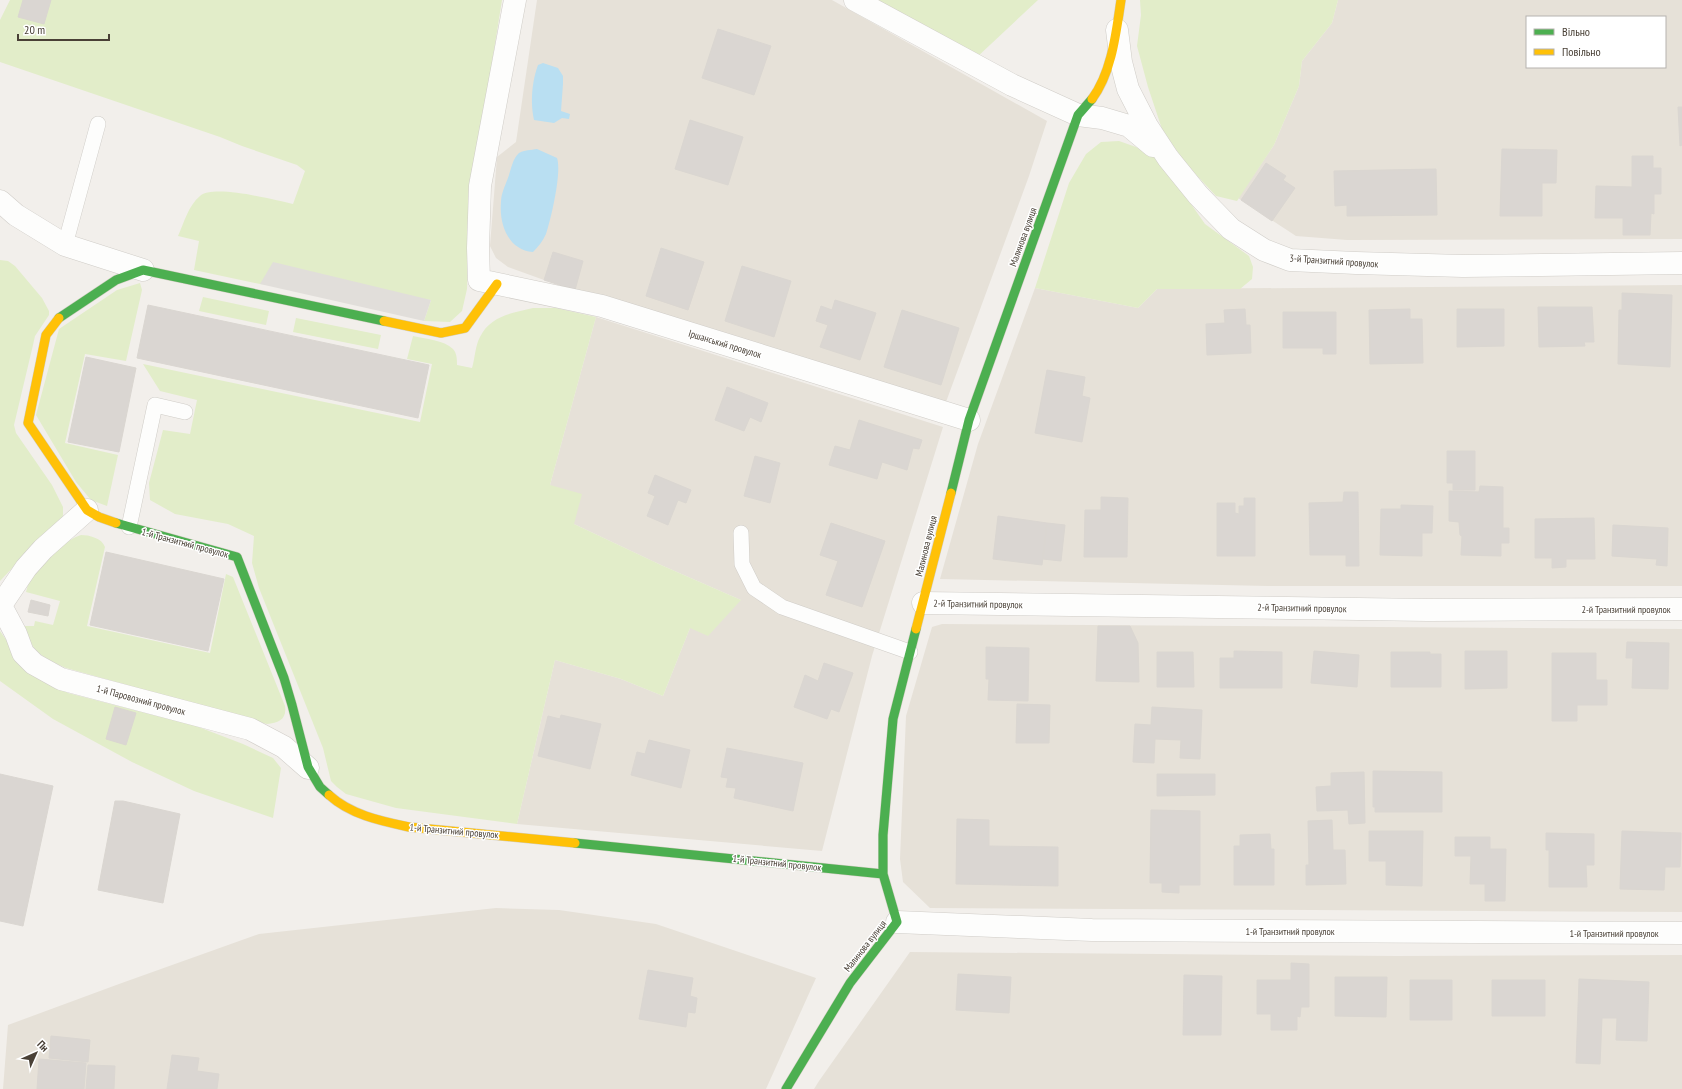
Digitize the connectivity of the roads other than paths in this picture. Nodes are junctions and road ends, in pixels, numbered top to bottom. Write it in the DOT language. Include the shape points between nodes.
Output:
graph roads {
  1 [pos="515,0"];
  2 [pos="855,0"];
  3 [pos="1120,0"];
  4 [pos="1117,27"];
  5 [pos="1078,115"];
  6 [pos="98,124"];
  7 [pos="1168,158"];
  8 [pos="0,201"];
  9 [pos="65,245"];
  10 [pos="1682,263"];
  11 [pos="143,270"];
  12 [pos="488,282"];
  13 [pos="185,412"];
  14 [pos="969,420"];
  15 [pos="86,510"];
  16 [pos="129,527"];
  17 [pos="741,533"];
  18 [pos="923,603"];
  19 [pos="1,605"];
  20 [pos="1682,609"];
  21 [pos="910,652"];
  22 [pos="308,768"];
  23 [pos="883,874"];
  24 [pos="897,922"];
  25 [pos="1682,933"];
  26 [pos="786,1089"];
  1 -- 12 [label="street" via="480,186 478,248"];
  2 -- 5 [label="street" via="1012,85"];
  3 -- 4 [label="street, Малинова вулиця"];
  4 -- 5 [label="street, Малинова вулиця" via="1106,70 1096,92"];
  4 -- 7 [label="street, 3-й Транзитний провулок" via="1121,62 1128,89 1147,126"];
  5 -- 7 [label="street" via="1102,118 1129,126"];
  5 -- 14 [label="street, Малинова вулиця"];
  6 -- 9 [label="lane"];
  7 -- 10 [label="street, 3-й Транзитний провулок" via="1198,195 1231,229 1264,250 1290,260 1463,266"];
  8 -- 9 [label="street" via="16,215"];
  9 -- 11 [label="street"];
  11 -- 12 [label="street" via="441,333 465,328"];
  11 -- 15 [label="street" via="116,280 58,319 46,335 28,423"];
  12 -- 14 [label="street, Іршанський провулок" via="602,306"];
  13 -- 16 [label="lane" via="155,405"];
  14 -- 18 [label="street, Малинова вулиця"];
  15 -- 16 [label="street"];
  15 -- 19 [label="street" via="26,568"];
  16 -- 22 [label="street, 1-й Транзитний провулок" via="237,557 284,675"];
  17 -- 21 [label="lane" via="742,564 754,588 782,607"];
  18 -- 20 [label="street, 2-й Транзитний провулок" via="1428,610"];
  18 -- 21 [label="street, Малинова вулиця"];
  19 -- 22 [label="street, 1-й Паровозний провулок" via="23,653 34,664 61,679 250,729 284,747"];
  21 -- 23 [label="street, Малинова вулиця" via="893,719 883,835"];
  22 -- 23 [label="street, 1-й Транзитний провулок" via="331,799 346,809 370,818 419,829"];
  23 -- 24 [label="street, Малинова вулиця"];
  24 -- 25 [label="street, 1-й Транзитний провулок" via="1092,930"];
  24 -- 26 [label="street, Малинова вулиця" via="850,983"];
}
